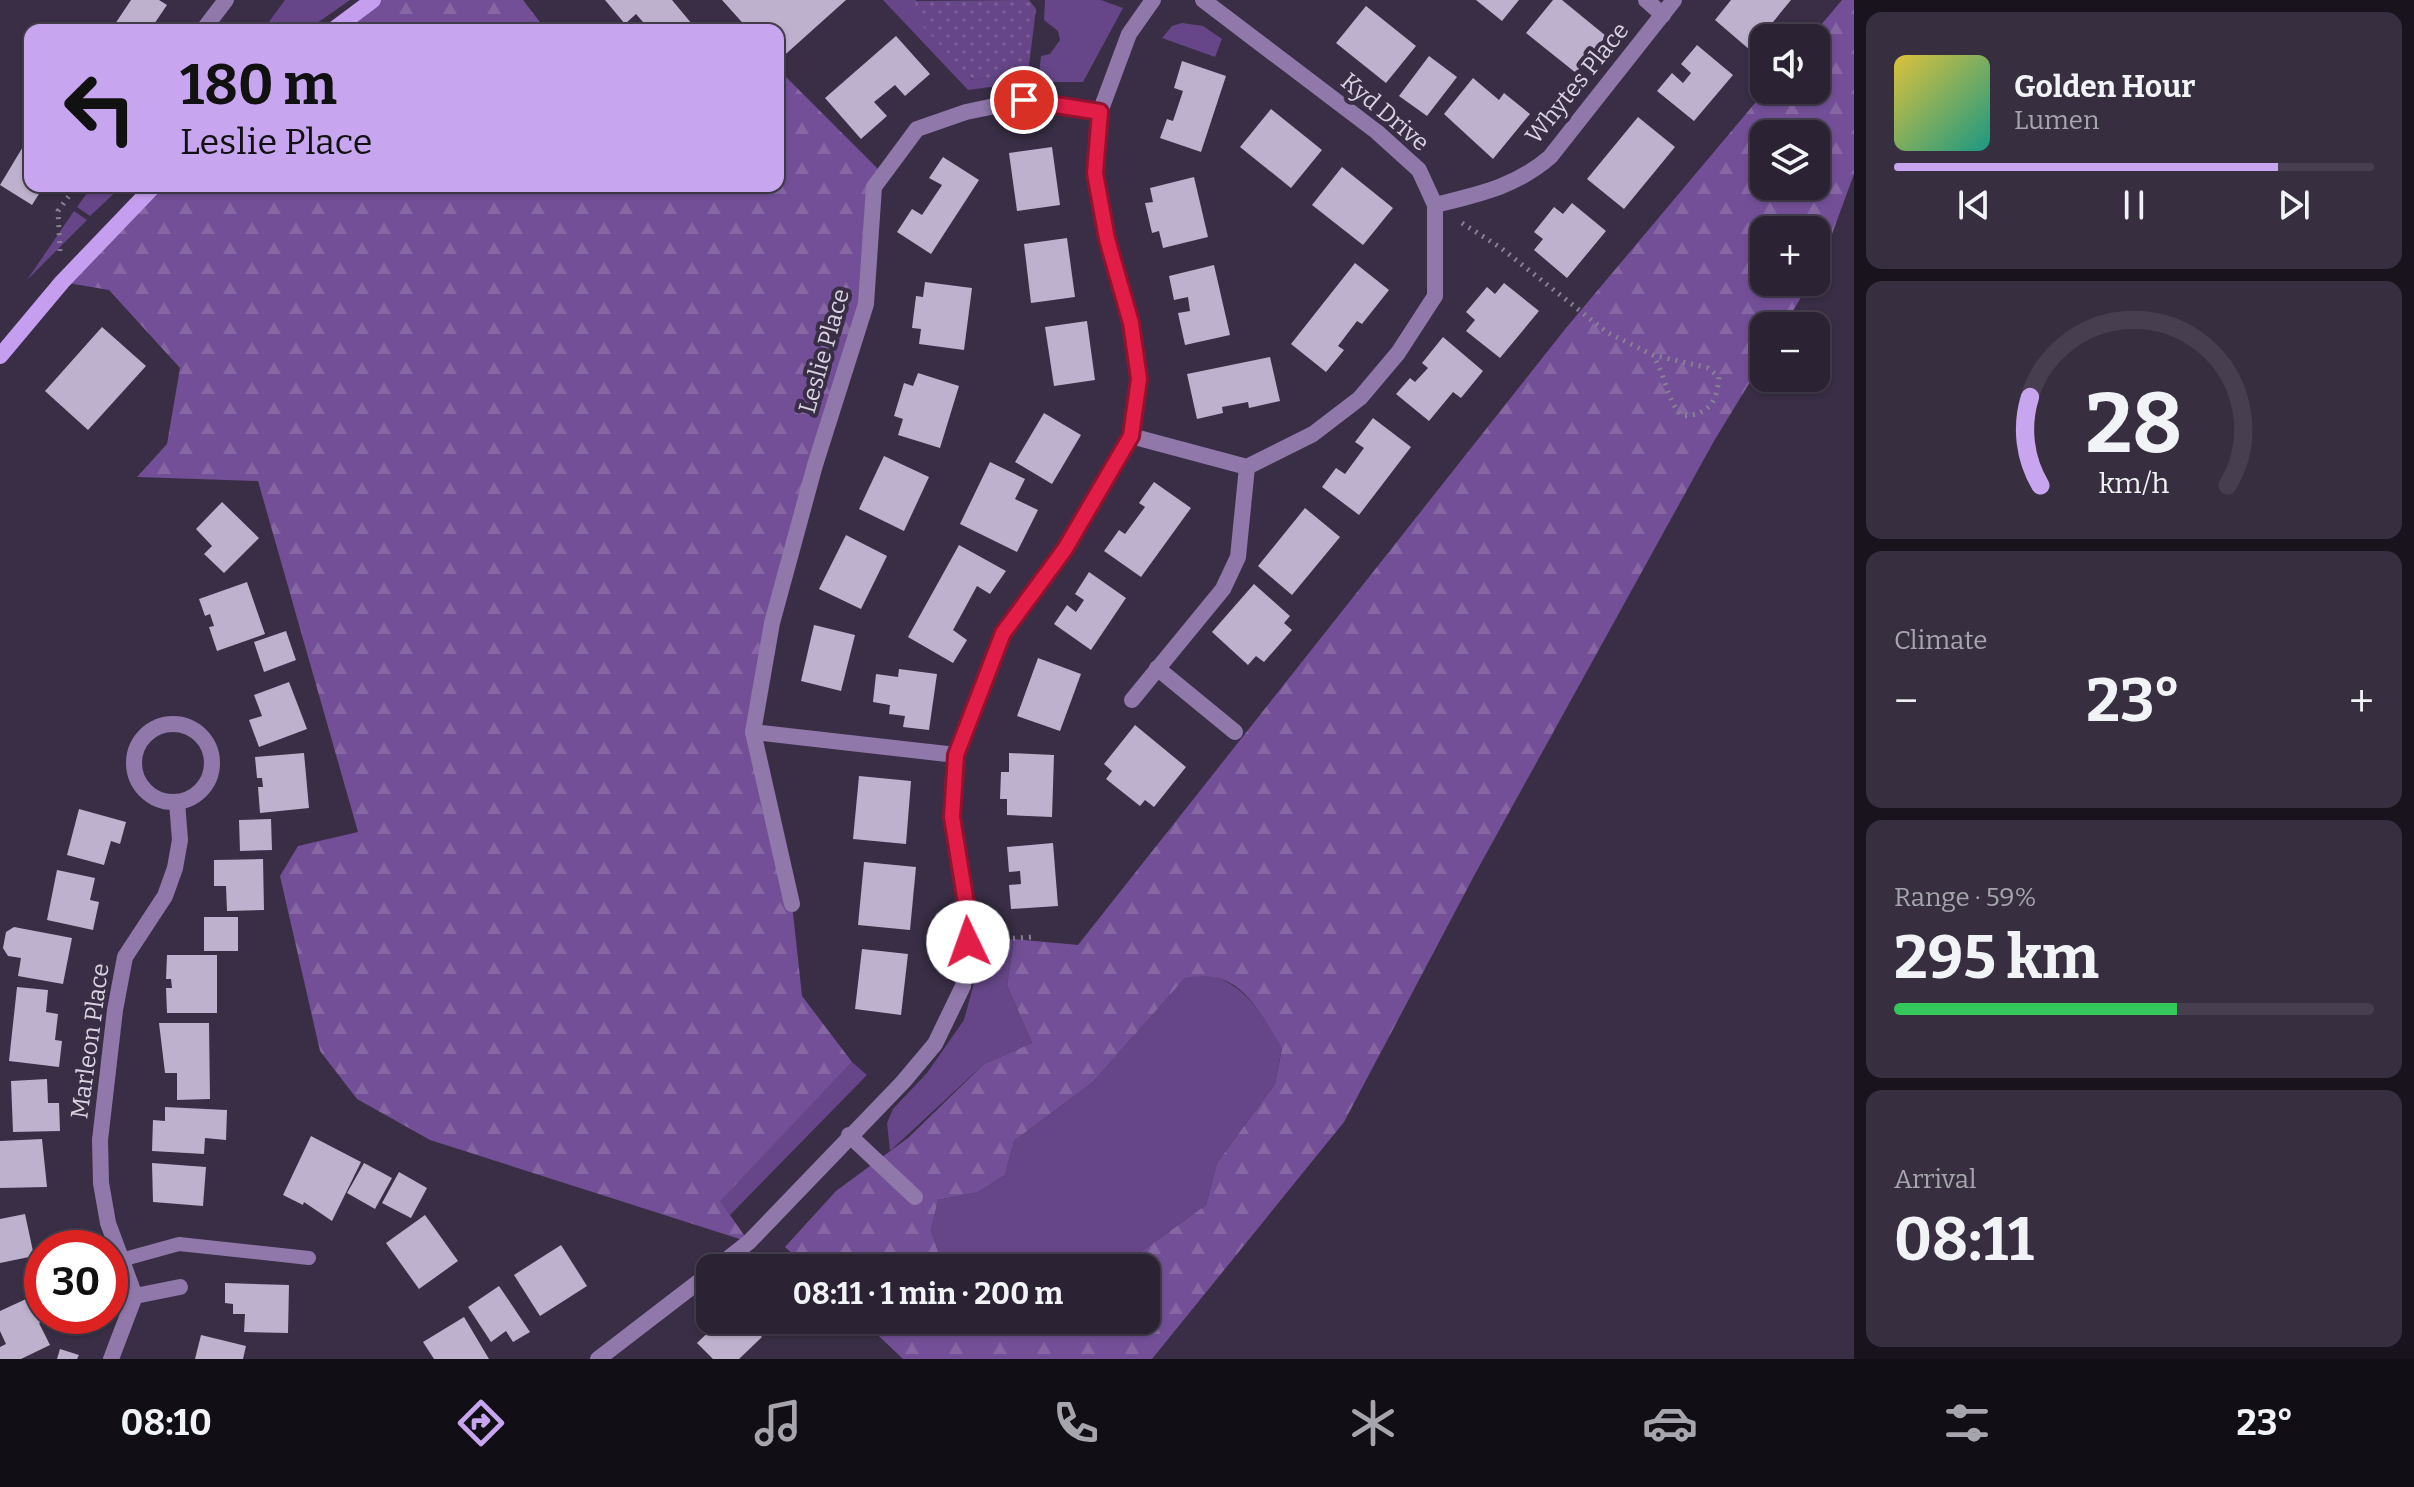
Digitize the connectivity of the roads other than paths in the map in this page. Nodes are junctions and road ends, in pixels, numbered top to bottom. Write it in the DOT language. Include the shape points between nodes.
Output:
graph roads {
  1 [pos="226,0"];
  2 [pos="373,0"];
  3 [pos="1153,0"];
  4 [pos="1203,0"];
  5 [pos="1646,0"];
  6 [pos="1674,0"];
  7 [pos="1663,15"];
  8 [pos="208,24"];
  9 [pos="341,24"];
  10 [pos="1100,112"];
  11 [pos="148,192"];
  12 [pos="1435,205"];
  13 [pos="0,356"];
  14 [pos="1131,436"];
  15 [pos="1247,467"];
  16 [pos="1157,668"];
  17 [pos="1132,700"];
  18 [pos="753,732"];
  19 [pos="1235,732"];
  20 [pos="956,755"];
  21 [pos="177,802"];
  22 [pos="792,904"];
  23 [pos="849,1135"];
  24 [pos="915,1197"];
  25 [pos="110,1230"];
  26 [pos="734,1254"];
  27 [pos="128,1258"];
  28 [pos="309,1258"];
  29 [pos="128,1278"];
  30 [pos="696,1284"];
  31 [pos="180,1287"];
  32 [pos="135,1296"];
  33 [pos="111,1359"];
  34 [pos="598,1359"];
  1 -- 8 [label="street"];
  2 -- 9 [label="street"];
  3 -- 10 [label="street" via="1129,34"];
  4 -- 12 [label="street, Kyd Drive" via="1377,132 1419,170"];
  5 -- 7 [label="street, Whytes Place"];
  6 -- 7 [label="street, Whytes Place"];
  7 -- 12 [label="street, Whytes Place" via="1550,157 1528,176 1506,188"];
  10 -- 14 [label="street" via="1095,173 1139,379"];
  10 -- 18 [label="street, Leslie Place" via="1024,100 975,109 917,129 874,187 866,304 772,623"];
  11 -- 13 [label="street"];
  12 -- 15 [label="street, Kyd Drive" via="1435,296 1398,353 1360,398 1313,434"];
  14 -- 15 [label="street"];
  14 -- 20 [label="street" via="1065,549 1003,633"];
  15 -- 16 [label="street" via="1238,557 1223,589"];
  16 -- 17 [label="street"];
  16 -- 19 [label="street"];
  18 -- 20 [label="street"];
  18 -- 22 [label="street, Leslie Place"];
  20 -- 23 [label="street" via="952,817 970,928 963,986 935,1044"];
  21 -- 21 [label="street" via="152,796 136,775 134,762 143,737 165,724 190,727 208,744 212,756 212,769 200,791"];
  21 -- 25 [label="street, Marleon Place" via="180,840 175,868 165,896 125,957 115,1010 100,1140"];
  23 -- 24 [label="street"];
  23 -- 26 [label="street"];
  27 -- 28 [label="lane" via="179,1244"];
  29 -- 32 [label="street, Marleon Place"];
  30 -- 34 [label="street"];
  31 -- 32 [label="street"];
  32 -- 33 [label="street"];
}
